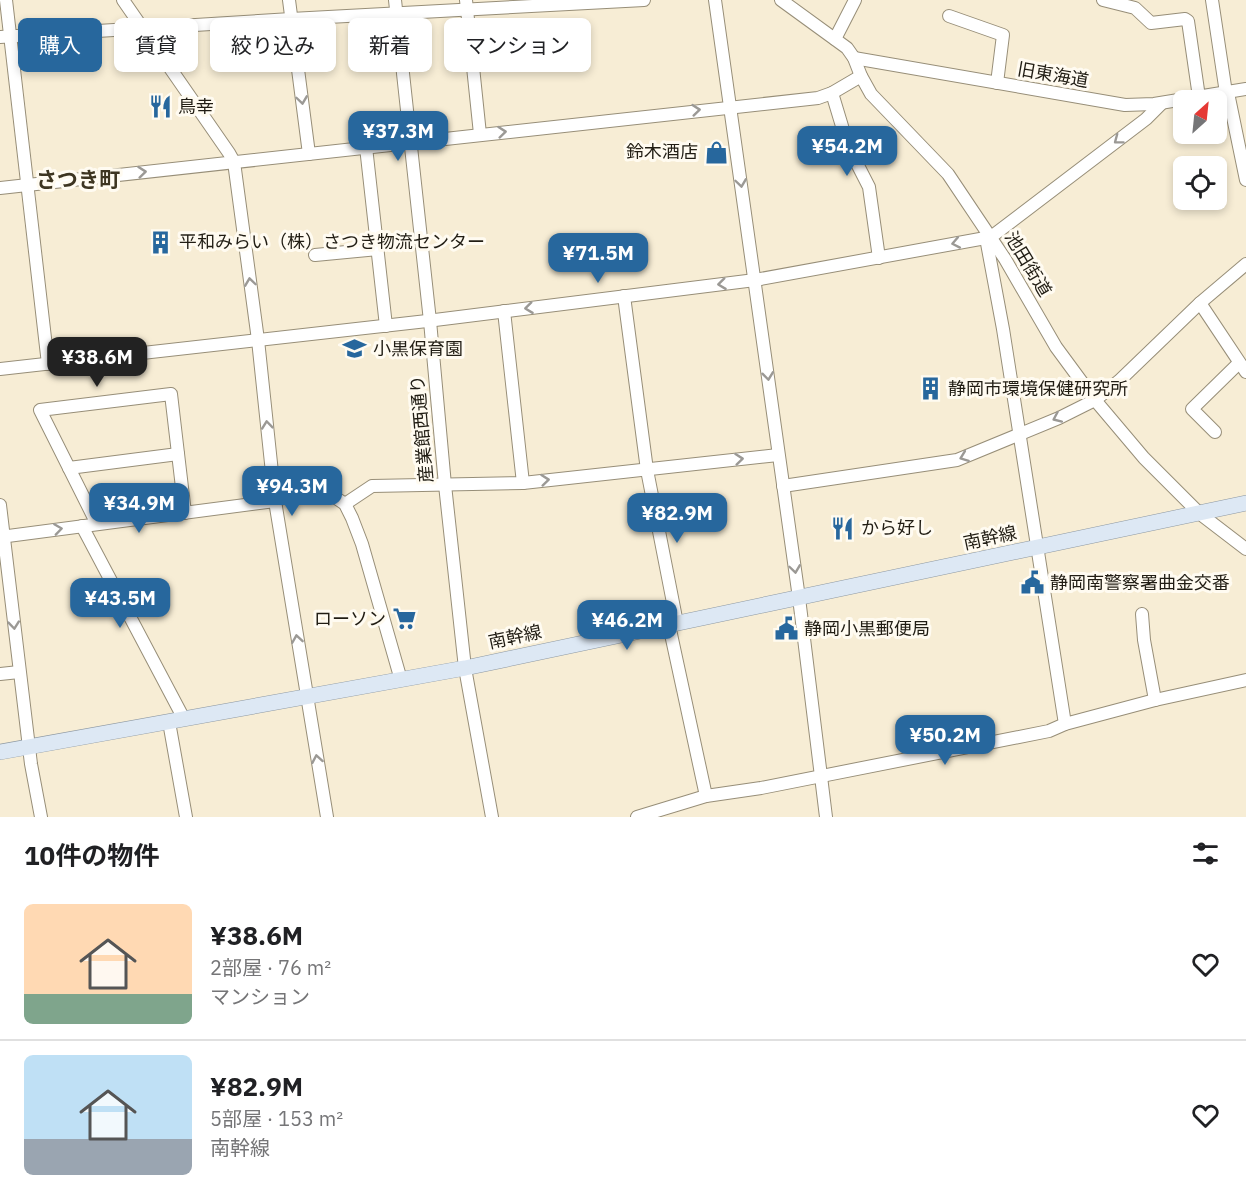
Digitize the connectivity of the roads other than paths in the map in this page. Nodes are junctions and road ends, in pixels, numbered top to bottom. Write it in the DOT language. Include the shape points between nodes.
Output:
graph roads {
  1 [pos="6,0"];
  2 [pos="123,0"];
  3 [pos="290,0"];
  4 [pos="395,0"];
  5 [pos="644,0"];
  6 [pos="715,0"];
  7 [pos="781,0"];
  8 [pos="855,0"];
  9 [pos="1103,0"];
  10 [pos="1212,0"];
  11 [pos="466,4"];
  12 [pos="397,14"];
  13 [pos="949,16"];
  14 [pos="136,18"];
  15 [pos="291,18"];
  16 [pos="114,29"];
  17 [pos="5,37"];
  18 [pos="835,39"];
  19 [pos="854,58"];
  20 [pos="173,72"];
  21 [pos="298,72"];
  22 [pos="861,76"];
  23 [pos="997,83"];
  24 [pos="1246,89"];
  25 [pos="1198,90"];
  26 [pos="1227,90"];
  27 [pos="832,93"];
  28 [pos="1227,93"];
  29 [pos="1173,101"];
  30 [pos="1162,103"];
  31 [pos="730,106"];
  32 [pos="480,134"];
  33 [pos="411,142"];
  34 [pos="366,147"];
  35 [pos="309,153"];
  36 [pos="234,162"];
  37 [pos="1245,164"];
  38 [pos="1246,180"];
  39 [pos="28,185"];
  40 [pos="0,188"];
  41 [pos="988,237"];
  42 [pos="378,249"];
  43 [pos="315,255"];
  44 [pos="879,258"];
  45 [pos="1246,264"];
  46 [pos="755,280"];
  47 [pos="624,296"];
  48 [pos="1200,303"];
  49 [pos="504,311"];
  50 [pos="430,321"];
  51 [pos="386,326"];
  52 [pos="258,340"];
  53 [pos="48,364"];
  54 [pos="1242,368"];
  55 [pos="0,369"];
  56 [pos="1095,400"];
  57 [pos="1215,432"];
  58 [pos="1019,434"];
  59 [pos="178,454"];
  60 [pos="778,455"];
  61 [pos="69,468"];
  62 [pos="647,470"];
  63 [pos="523,483"];
  64 [pos="445,486"];
  65 [pos="783,486"];
  66 [pos="274,501"];
  67 [pos="1246,502"];
  68 [pos="345,504"];
  69 [pos="0,505"];
  70 [pos="185,513"];
  71 [pos="1199,513"];
  72 [pos="97,524"];
  73 [pos="82,526"];
  74 [pos="2,537"];
  75 [pos="1037,548"];
  76 [pos="1246,549"];
  77 [pos="799,598"];
  78 [pos="1142,614"];
  79 [pos="673,624"];
  80 [pos="465,668"];
  81 [pos="19,672"];
  82 [pos="0,674"];
  83 [pos="401,680"];
  84 [pos="1246,680"];
  85 [pos="306,697"];
  86 [pos="1155,700"];
  87 [pos="177,720"];
  88 [pos="1065,724"];
  89 [pos="28,748"];
  90 [pos="0,752"];
  91 [pos="820,776"];
  92 [pos="706,796"];
  93 [pos="41,817"];
  94 [pos="186,817"];
  95 [pos="327,817"];
  96 [pos="492,817"];
  97 [pos="637,817"];
  98 [pos="826,817"];
  1 -- 17 [label="street"];
  2 -- 14 [label="street"];
  3 -- 15 [label="street"];
  4 -- 12 [label="street, 産業館西通り"];
  5 -- 11 [label="street"];
  6 -- 31 [label="street"];
  7 -- 18 [label="street, 池田街道"];
  8 -- 18 [label="street"];
  9 -- 25 [label="street" via="1135,8 1151,23 1188,21"];
  10 -- 26 [label="street"];
  11 -- 12 [label="street"];
  11 -- 32 [label="street"];
  12 -- 15 [label="street"];
  12 -- 33 [label="street, 産業館西通り"];
  13 -- 23 [label="street" via="1002,35"];
  16 -- 17 [label="street"];
  17 -- 39 [label="street"];
  18 -- 19 [label="street, 池田街道"];
  19 -- 22 [label="street, 池田街道"];
  19 -- 23 [label="street, 旧東海道"];
  20 -- 36 [label="street"];
  21 -- 35 [label="street, one-way"];
  22 -- 27 [label="street"];
  22 -- 41 [label="street, 池田街道" via="871,94 948,174"];
  23 -- 30 [label="street, 旧東海道" via="1125,105"];
  24 -- 28 [label="street, 旧東海道"];
  27 -- 31 [label="street" via="818,98"];
  27 -- 44 [label="street" via="849,146 869,187"];
  28 -- 37 [label="street"];
  29 -- 30 [label="street, 旧東海道"];
  30 -- 41 [label="street, one-way"];
  32 -- 31 [label="street, one-way"];
  31 -- 46 [label="street, one-way"];
  32 -- 33 [label="street"];
  33 -- 34 [label="street"];
  33 -- 50 [label="street, 産業館西通り"];
  34 -- 35 [label="street"];
  34 -- 42 [label="street"];
  35 -- 36 [label="street"];
  39 -- 36 [label="street, one-way"];
  52 -- 36 [label="street, one-way"];
  37 -- 38 [label="street"];
  39 -- 40 [label="street"];
  39 -- 53 [label="street"];
  41 -- 44 [label="street, one-way"];
  41 -- 56 [label="street, 池田街道"];
  41 -- 58 [label="street"];
  42 -- 43 [label="street"];
  42 -- 51 [label="street"];
  44 -- 46 [label="street"];
  45 -- 48 [label="street"];
  46 -- 47 [label="street, one-way"];
  46 -- 60 [label="street, one-way"];
  47 -- 49 [label="street, one-way"];
  47 -- 62 [label="street"];
  48 -- 54 [label="street"];
  48 -- 56 [label="street"];
  49 -- 50 [label="street"];
  49 -- 63 [label="street"];
  50 -- 51 [label="street"];
  50 -- 64 [label="street, 産業館西通り"];
  51 -- 52 [label="street"];
  52 -- 53 [label="street"];
  66 -- 52 [label="street, one-way"];
  53 -- 55 [label="street"];
  54 -- 57 [label="street" via="1192,409"];
  56 -- 58 [label="street, one-way"];
  56 -- 71 [label="street, 池田街道" via="1144,458"];
  58 -- 65 [label="street, one-way" via="957,460"];
  58 -- 75 [label="street"];
  59 -- 61 [label="street"];
  59 -- 61 [label="street" via="171,394 40,410"];
  59 -- 70 [label="street"];
  62 -- 60 [label="street, one-way"];
  60 -- 65 [label="street"];
  61 -- 72 [label="street"];
  63 -- 62 [label="street, one-way"];
  62 -- 79 [label="street"];
  63 -- 64 [label="street"];
  64 -- 68 [label="street" via="372,486"];
  64 -- 80 [label="street, 産業館西通り"];
  65 -- 77 [label="street, one-way"];
  66 -- 68 [label="street" via="315,484"];
  66 -- 70 [label="street"];
  85 -- 66 [label="street, one-way"];
  67 -- 71 [label="main road, 南幹線"];
  68 -- 83 [label="street" via="362,544"];
  69 -- 74 [label="street"];
  70 -- 72 [label="street"];
  71 -- 75 [label="main road, 南幹線"];
  71 -- 76 [label="street, 池田街道"];
  72 -- 73 [label="street"];
  74 -- 73 [label="street, one-way"];
  73 -- 87 [label="street"];
  74 -- 81 [label="street, one-way"];
  75 -- 77 [label="main road, 南幹線"];
  75 -- 88 [label="street"];
  77 -- 79 [label="main road, 南幹線"];
  77 -- 91 [label="street"];
  78 -- 86 [label="street"];
  79 -- 80 [label="main road, 南幹線"];
  79 -- 92 [label="street"];
  80 -- 83 [label="main road, 南幹線"];
  80 -- 96 [label="street, 産業館西通り"];
  81 -- 82 [label="street"];
  81 -- 89 [label="street"];
  83 -- 85 [label="main road, 南幹線"];
  84 -- 86 [label="street"];
  85 -- 87 [label="main road, 南幹線"];
  95 -- 85 [label="street, one-way"];
  86 -- 88 [label="street"];
  87 -- 89 [label="main road, 南幹線"];
  87 -- 94 [label="street"];
  88 -- 91 [label="street" via="1049,731"];
  89 -- 90 [label="main road, 南幹線"];
  89 -- 93 [label="street"];
  91 -- 92 [label="street"];
  91 -- 98 [label="street"];
  92 -- 97 [label="street"];
}
